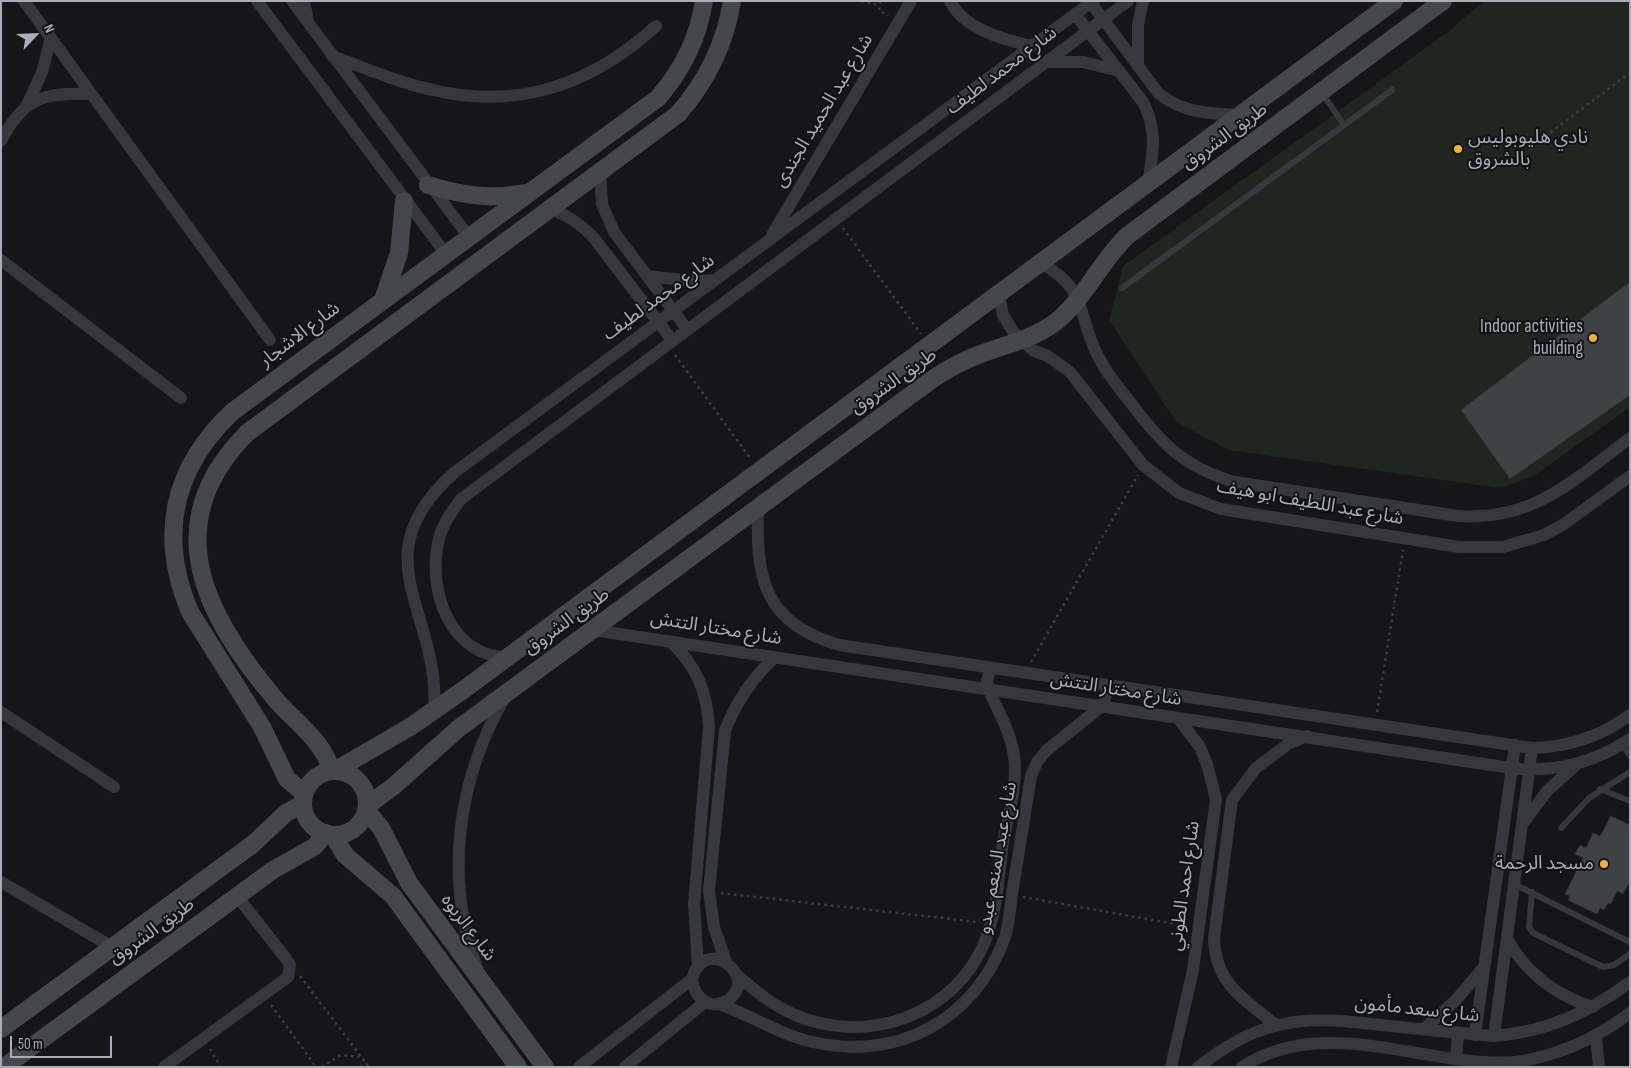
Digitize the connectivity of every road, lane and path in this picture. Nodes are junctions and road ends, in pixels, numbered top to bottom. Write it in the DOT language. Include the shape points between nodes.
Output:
graph roads {
  1 [pos="24,1"];
  2 [pos="257,1"];
  3 [pos="292,1"];
  4 [pos="304,1"];
  5 [pos="704,1"];
  6 [pos="732,1"];
  7 [pos="860,1"];
  8 [pos="911,1"];
  9 [pos="950,1"];
  10 [pos="1128,1"];
  11 [pos="1143,1"];
  12 [pos="1394,1"];
  13 [pos="1443,1"];
  14 [pos="1092,2"];
  15 [pos="879,3"];
  16 [pos="1076,14"];
  17 [pos="1104,19"];
  18 [pos="901,20"];
  19 [pos="308,24"];
  20 [pos="656,26"];
  21 [pos="1088,31"];
  22 [pos="51,38"];
  23 [pos="1032,46"];
  24 [pos="332,56"];
  25 [pos="1046,62"];
  26 [pos="1138,65"];
  27 [pos="1119,70"];
  28 [pos="1630,73"];
  29 [pos="1392,90"];
  30 [pos="1322,92"];
  31 [pos="91,94"];
  32 [pos="27,104"];
  33 [pos="1240,115"];
  34 [pos="1344,125"];
  35 [pos="1540,140"];
  36 [pos="1,141"];
  37 [pos="600,173"];
  38 [pos="1148,184"];
  39 [pos="428,185"];
  40 [pos="531,192"];
  41 [pos="404,201"];
  42 [pos="551,209"];
  43 [pos="836,218"];
  44 [pos="469,237"];
  45 [pos="769,240"];
  46 [pos="446,254"];
  47 [pos="1,260"];
  48 [pos="1041,263"];
  49 [pos="647,276"];
  50 [pos="715,280"];
  51 [pos="1122,288"];
  52 [pos="999,295"];
  53 [pos="1079,299"];
  54 [pos="383,300"];
  55 [pos="673,310"];
  56 [pos="658,322"];
  57 [pos="688,329"];
  58 [pos="270,340"];
  59 [pos="328,340"];
  60 [pos="1021,341"];
  61 [pos="670,342"];
  62 [pos="930,345"];
  63 [pos="344,362"];
  64 [pos="181,398"];
  65 [pos="1630,438"];
  66 [pos="1143,465"];
  67 [pos="759,471"];
  68 [pos="1630,476"];
  69 [pos="758,507"];
  70 [pos="1405,538"];
  71 [pos="593,630"];
  72 [pos="670,641"];
  73 [pos="855,648"];
  74 [pos="507,657"];
  75 [pos="775,657"];
  76 [pos="850,668"];
  77 [pos="991,668"];
  78 [pos="1025,673"];
  79 [pos="1106,685"];
  80 [pos="989,690"];
  81 [pos="508,692"];
  82 [pos="1238,704"];
  83 [pos="1102,706"];
  84 [pos="434,710"];
  85 [pos="1,712"];
  86 [pos="1630,715"];
  87 [pos="1178,718"];
  88 [pos="1375,724"];
  89 [pos="1235,725"];
  90 [pos="1307,736"];
  91 [pos="1626,742"];
  92 [pos="1515,745"];
  93 [pos="1532,748"];
  94 [pos="1630,756"];
  95 [pos="1577,764"];
  96 [pos="1511,768"];
  97 [pos="334,770"];
  98 [pos="1529,770"];
  99 [pos="1630,772"];
  100 [pos="114,787"];
  101 [pos="1600,789"];
  102 [pos="304,799"];
  103 [pos="1630,801"];
  104 [pos="367,808"];
  105 [pos="1523,824"];
  106 [pos="1561,828"];
  107 [pos="329,834"];
  108 [pos="1,882"];
  109 [pos="409,883"];
  110 [pos="1514,884"];
  111 [pos="709,891"];
  112 [pos="1532,892"];
  113 [pos="1012,895"];
  114 [pos="237,896"];
  115 [pos="393,896"];
  116 [pos="1201,914"];
  117 [pos="1217,917"];
  118 [pos="991,924"];
  119 [pos="1199,928"];
  120 [pos="1507,939"];
  121 [pos="1630,942"];
  122 [pos="112,947"];
  123 [pos="1630,954"];
  124 [pos="726,962"];
  125 [pos="698,967"];
  126 [pos="1484,967"];
  127 [pos="290,971"];
  128 [pos="736,974"];
  129 [pos="692,980"];
  130 [pos="483,982"];
  131 [pos="1630,982"];
  132 [pos="264,995"];
  133 [pos="705,1002"];
  134 [pos="719,1004"];
  135 [pos="1593,1007"];
  136 [pos="1630,1013"];
  137 [pos="1276,1026"];
  138 [pos="1,1029"];
  139 [pos="1424,1029"];
  140 [pos="1458,1033"];
  141 [pos="1475,1034"];
  142 [pos="1494,1036"];
  143 [pos="1596,1036"];
  144 [pos="203,1039"];
  145 [pos="361,1057"];
  146 [pos="1456,1059"];
  147 [pos="366,1063"];
  148 [pos="1517,1064"];
  149 [pos="4,1067"];
  150 [pos="164,1067"];
  151 [pos="221,1067"];
  152 [pos="316,1067"];
  153 [pos="322,1067"];
  154 [pos="360,1067"];
  155 [pos="369,1067"];
  156 [pos="518,1067"];
  157 [pos="545,1067"];
  158 [pos="579,1067"];
  159 [pos="625,1067"];
  160 [pos="1170,1067"];
  161 [pos="1198,1067"];
  162 [pos="1242,1067"];
  163 [pos="1599,1067"];
  1 -- 22 [label="street"];
  2 -- 41 [label="street"];
  3 -- 19 [label="street"];
  4 -- 19 [label="street"];
  5 -- 40 [label="street, شارع الاشجار" via="698,31 688,55 658,98"];
  6 -- 37 [label="street" via="722,43 696,93 678,114"];
  7 -- 15 [label="path"];
  8 -- 18 [label="street, شارع عبد الحميد الجندى"];
  9 -- 23 [label="street" via="962,17 976,26"];
  10 -- 17 [label="street, شارع محمد لطيف"];
  11 -- 26 [label="street" via="1138,25"];
  12 -- 33 [label="street, طريق الشروق"];
  13 -- 30 [label="street, طريق الشروق"];
  14 -- 16 [label="street, شارع محمد لطيف"];
  14 -- 17 [label="street"];
  15 -- 18 [label="path" via="880,12"];
  16 -- 21 [label="street"];
  16 -- 23 [label="street, شارع محمد لطيف"];
  17 -- 21 [label="street, شارع محمد لطيف"];
  17 -- 26 [label="street"];
  18 -- 45 [label="street, شارع عبد الحميد الجندى"];
  19 -- 24 [label="street"];
  20 -- 24 [label="street" via="614,60 581,78 552,89 522,95 469,96 431,90"];
  21 -- 25 [label="street, شارع محمد لطيف"];
  21 -- 27 [label="street"];
  22 -- 31 [label="street"];
  22 -- 32 [label="street" via="42,72"];
  23 -- 45 [label="street, شارع محمد لطيف"];
  24 -- 39 [label="street"];
  25 -- 27 [label="street" via="1083,62"];
  25 -- 43 [label="street, شارع محمد لطيف"];
  26 -- 33 [label="street" via="1159,94 1173,104 1196,112"];
  27 -- 38 [label="street" via="1150,116 1154,148"];
  28 -- 35 [label="path"];
  29 -- 34 [label="lane"];
  30 -- 34 [label="lane"];
  30 -- 53 [label="street, طريق الشروق" via="1127,236 1100,266"];
  31 -- 32 [label="street" via="58,95"];
  31 -- 58 [label="street"];
  32 -- 36 [label="street" via="13,119"];
  33 -- 38 [label="street, طريق الشروق"];
  34 -- 51 [label="lane"];
  37 -- 42 [label="street"];
  37 -- 49 [label="street" via="606,219"];
  38 -- 48 [label="street, طريق الشروق"];
  39 -- 40 [label="street" via="478,197 504,198"];
  39 -- 44 [label="street"];
  40 -- 44 [label="street, شارع الاشجار"];
  41 -- 46 [label="street"];
  41 -- 54 [label="street" via="399,253"];
  42 -- 56 [label="street" via="582,225"];
  42 -- 63 [label="street"];
  43 -- 57 [label="street, شارع محمد لطيف"];
  43 -- 62 [label="path"];
  44 -- 46 [label="street, شارع الاشجار"];
  45 -- 50 [label="street, شارع محمد لطيف"];
  46 -- 54 [label="street, شارع الاشجار"];
  47 -- 64 [label="street"];
  48 -- 52 [label="street, طريق الشروق"];
  48 -- 53 [label="street, شارع عبد اللطيف ابو هيف" via="1067,282"];
  49 -- 50 [label="street"];
  49 -- 55 [label="street"];
  50 -- 55 [label="street, شارع محمد لطيف"];
  52 -- 60 [label="street, شارع عبد اللطيف ابو هيف" via="1003,315"];
  52 -- 62 [label="street, طريق الشروق"];
  53 -- 60 [label="street, طريق الشروق" via="1053,324"];
  53 -- 65 [label="street, شارع عبد اللطيف ابو هيف" via="1104,369 1153,433 1182,459 1235,482 1458,516 1495,516 1548,498"];
  54 -- 59 [label="street, شارع الاشجار"];
  55 -- 56 [label="street, شارع محمد لطيف"];
  55 -- 57 [label="street"];
  56 -- 61 [label="street"];
  56 -- 84 [label="street, شارع محمد لطيف" via="454,472 435,489 420,511 410,536 406,562 411,592 432,661"];
  57 -- 61 [label="street, شارع محمد لطيف"];
  59 -- 63 [label="street"];
  59 -- 102 [label="street, شارع الاشجار" via="216,427 190,463 182,483 173,526 176,570 190,612 262,727 287,779"];
  60 -- 66 [label="street, شارع عبد اللطيف ابو هيف" via="1034,351 1060,362 1070,372"];
  60 -- 69 [label="street, طريق الشروق" via="946,370"];
  61 -- 67 [label="path"];
  61 -- 74 [label="street, شارع محمد لطيف" via="479,484 461,499 447,519 438,541 435,565 436,589 444,612 455,631 472,646 489,655"];
  62 -- 67 [label="street, طريق الشروق"];
  63 -- 97 [label="street" via="247,433 229,451 214,473 204,497 197,549 200,575 209,600 243,656 275,699 325,754"];
  66 -- 70 [label="street, شارع عبد اللطيف ابو هيف" via="1179,492 1222,509"];
  66 -- 78 [label="path"];
  67 -- 74 [label="street, طريق الشروق"];
  68 -- 70 [label="street, شارع عبد اللطيف ابو هيف" via="1564,524 1524,542 1481,548"];
  69 -- 71 [label="street, طريق الشروق"];
  69 -- 73 [label="street, شارع مختار التتش" via="759,567 779,610 816,638"];
  70 -- 88 [label="path"];
  71 -- 72 [label="street, شارع مختار التتش"];
  71 -- 81 [label="street, طريق الشروق"];
  72 -- 75 [label="street, شارع مختار التتش"];
  72 -- 125 [label="street" via="695,670 708,708 694,904"];
  73 -- 76 [label="street"];
  73 -- 77 [label="street, شارع مختار التتش"];
  74 -- 84 [label="street, طريق الشروق"];
  75 -- 76 [label="street, شارع مختار التتش"];
  75 -- 111 [label="street" via="745,690 725,731"];
  76 -- 80 [label="street, شارع مختار التتش"];
  77 -- 78 [label="street, شارع مختار التتش"];
  77 -- 80 [label="street, شارع عبد المنعم عبدو" via="987,681"];
  78 -- 79 [label="street, شارع مختار التتش"];
  79 -- 82 [label="street, شارع مختار التتش"];
  79 -- 83 [label="street" via="1108,692"];
  80 -- 83 [label="street, شارع مختار التتش"];
  80 -- 118 [label="street, شارع عبد المنعم عبدو" via="1012,744 1014,758"];
  81 -- 104 [label="street, طريق الشروق" via="459,728"];
  81 -- 130 [label="street" via="478,752 459,834 458,864 464,917 472,954"];
  82 -- 88 [label="street, شارع مختار التتش"];
  82 -- 89 [label="street"];
  83 -- 87 [label="street, شارع مختار التتش"];
  83 -- 113 [label="street, شارع عبد المنعم عبدو" via="1047,750 1037,762 1031,776"];
  84 -- 97 [label="street, طريق الشروق"];
  85 -- 100 [label="street"];
  86 -- 93 [label="street, شارع مختار التتش" via="1588,739 1561,746"];
  87 -- 89 [label="street, شارع مختار التتش"];
  87 -- 116 [label="street, شارع احمد الطوني" via="1204,755 1216,799"];
  88 -- 92 [label="street, شارع مختار التتش"];
  89 -- 90 [label="street, شارع مختار التتش"];
  90 -- 96 [label="street, شارع مختار التتش"];
  90 -- 117 [label="street, شارع احمد الطوني" via="1256,768 1232,800"];
  91 -- 94 [label="lane"];
  91 -- 95 [label="street, شارع مختار التتش"];
  92 -- 93 [label="street, شارع مختار التتش"];
  92 -- 96 [label="street"];
  93 -- 98 [label="street"];
  95 -- 98 [label="street, شارع مختار التتش"];
  95 -- 105 [label="street" via="1547,791"];
  96 -- 98 [label="street, شارع مختار التتش"];
  96 -- 126 [label="street"];
  97 -- 102 [label="street" via="314,778"];
  97 -- 104 [label="street" via="353,776 359,782 367,797"];
  98 -- 105 [label="street"];
  99 -- 101 [label="lane"];
  101 -- 103 [label="lane"];
  101 -- 106 [label="lane"];
  102 -- 107 [label="street" via="310,823"];
  102 -- 122 [label="street, طريق الشروق" via="253,844"];
  104 -- 107 [label="street" via="363,818 350,831"];
  104 -- 109 [label="street, شارع الربوه"];
  105 -- 110 [label="street"];
  107 -- 114 [label="street, طريق الشروق"];
  107 -- 115 [label="street" via="345,855"];
  108 -- 122 [label="street"];
  109 -- 115 [label="street"];
  109 -- 130 [label="street, شارع الربوه"];
  110 -- 112 [label="lane"];
  110 -- 120 [label="street"];
  111 -- 118 [label="path"];
  111 -- 124 [label="street" via="714,928"];
  112 -- 121 [label="lane"];
  112 -- 123 [label="lane" via="1529,927 1533,932 1603,967 1614,965"];
  113 -- 119 [label="path"];
  113 -- 134 [label="street, شارع عبد المنعم عبدو" via="1006,934 994,963 977,989 956,1011 937,1024 902,1040 873,1047 842,1047 812,1042"];
  114 -- 127 [label="street" via="287,960"];
  114 -- 149 [label="street, طريق الشروق"];
  115 -- 156 [label="street"];
  116 -- 117 [label="street"];
  116 -- 119 [label="street, شارع احمد الطوني"];
  117 -- 137 [label="street, شارع احمد الطوني" via="1215,953 1225,981"];
  118 -- 128 [label="street, شارع عبد المنعم عبدو" via="979,956 945,996 923,1011 873,1027 820,1024 795,1015 764,997"];
  119 -- 160 [label="street, شارع احمد الطوني" via="1188,1002"];
  120 -- 135 [label="street" via="1539,980 1564,997"];
  120 -- 142 [label="street"];
  122 -- 138 [label="street, طريق الشروق"];
  124 -- 125 [label="street" via="711,959"];
  124 -- 128 [label="street"];
  125 -- 129 [label="street"];
  126 -- 139 [label="street" via="1456,1000"];
  126 -- 141 [label="street"];
  127 -- 132 [label="street" via="284,981"];
  127 -- 145 [label="path" via="299,975"];
  128 -- 134 [label="street" via="738,982 732,996"];
  129 -- 133 [label="street" via="693,988"];
  129 -- 158 [label="street"];
  130 -- 157 [label="street, شارع الربوه"];
  131 -- 135 [label="street, شارع سعد مأمون"];
  132 -- 144 [label="street"];
  132 -- 152 [label="path"];
  133 -- 134 [label="street"];
  133 -- 159 [label="street"];
  135 -- 142 [label="street, شارع سعد مأمون" via="1545,1028"];
  136 -- 143 [label="street"];
  137 -- 139 [label="street, شارع سعد مأمون" via="1332,1020"];
  137 -- 161 [label="street, شارع سعد مأمون" via="1235,1042"];
  139 -- 140 [label="street, شارع سعد مأمون"];
  140 -- 141 [label="street, شارع سعد مأمون"];
  140 -- 146 [label="street"];
  141 -- 142 [label="street, شارع سعد مأمون"];
  143 -- 148 [label="street" via="1560,1052"];
  143 -- 163 [label="street"];
  144 -- 150 [label="street"];
  144 -- 151 [label="path"];
  145 -- 147 [label="path"];
  145 -- 153 [label="path" via="340,1055"];
  146 -- 148 [label="street"];
  146 -- 162 [label="street" via="1341,1043 1308,1045 1276,1052"];
  147 -- 154 [label="path"];
  147 -- 155 [label="path"];
}
